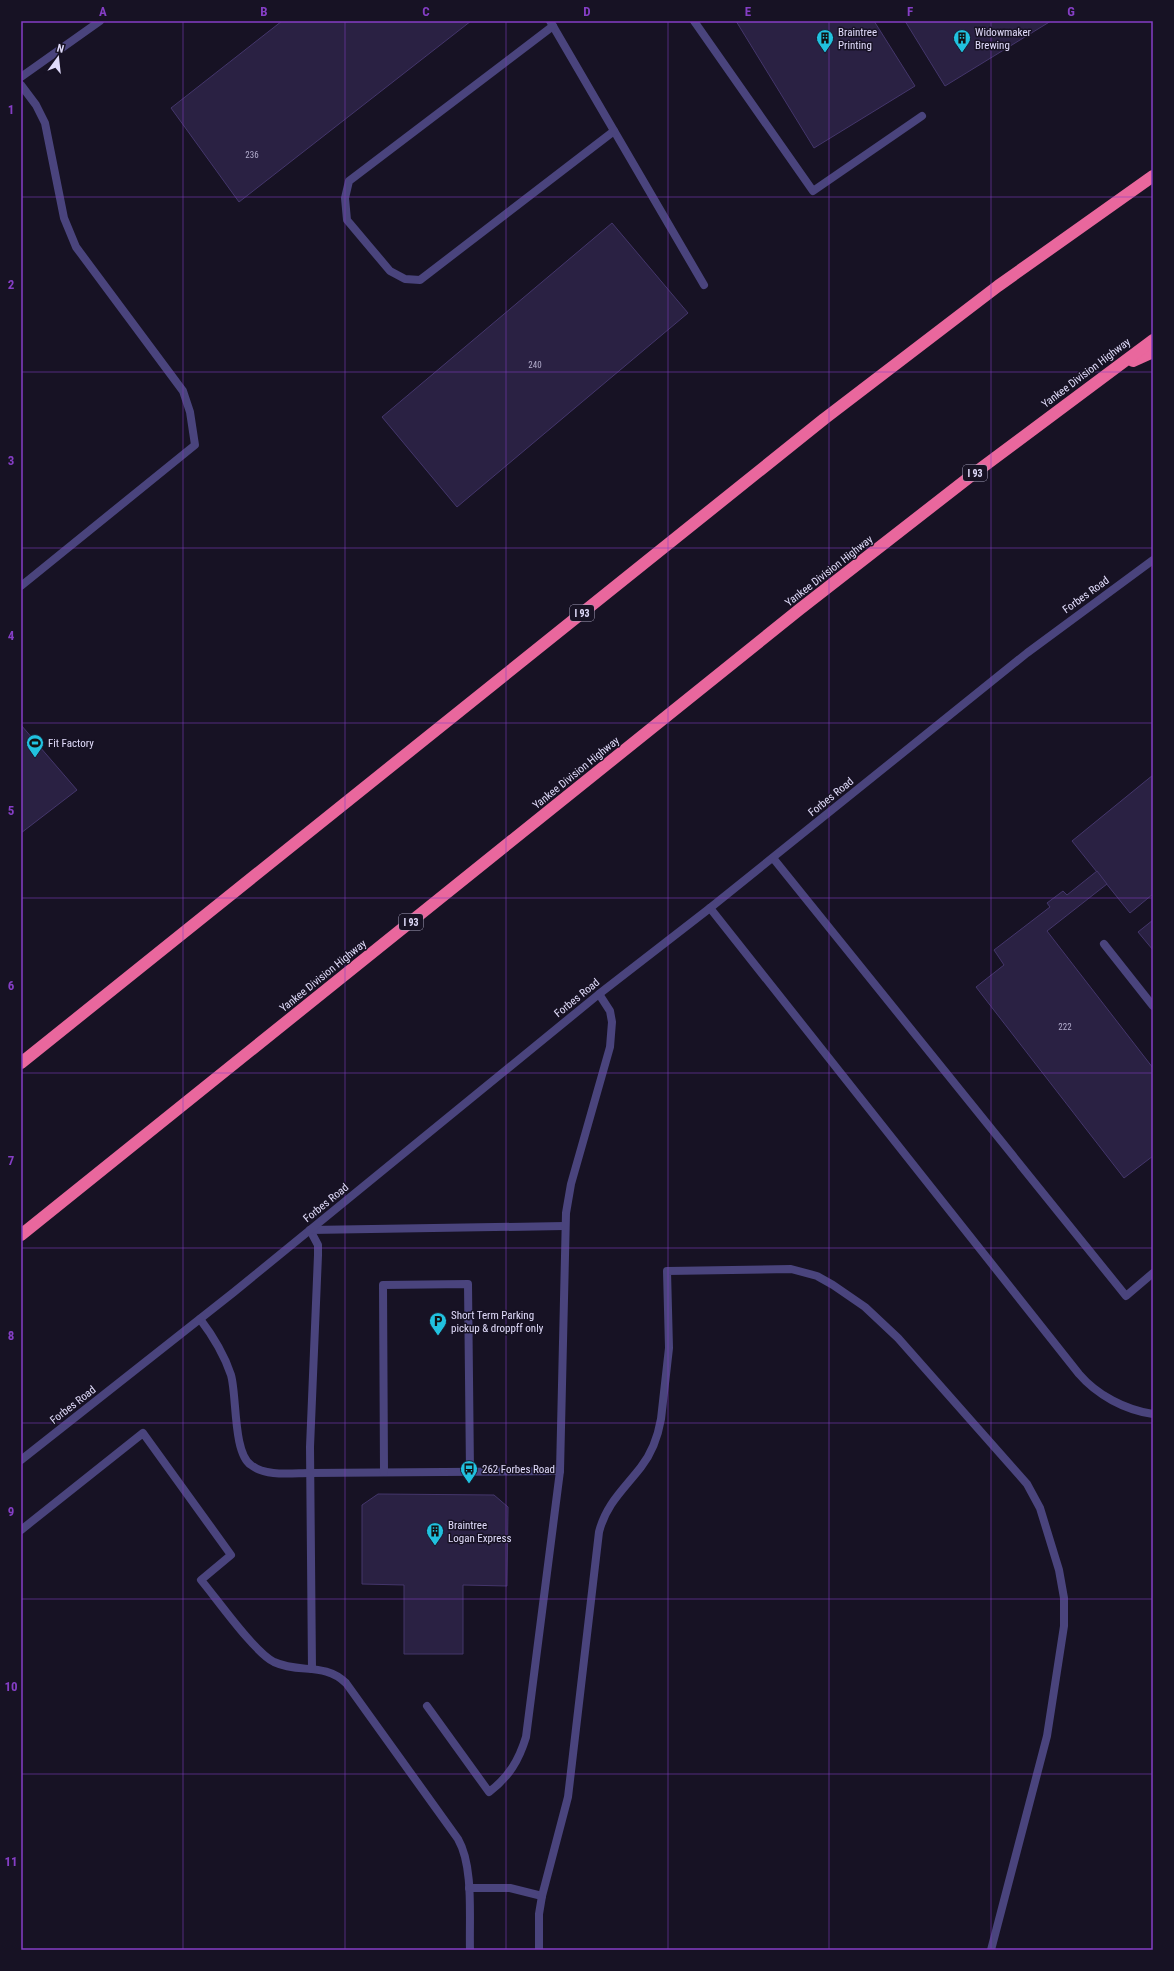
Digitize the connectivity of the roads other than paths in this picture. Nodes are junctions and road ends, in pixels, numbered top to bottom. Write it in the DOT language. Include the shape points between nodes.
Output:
graph roads {
  1 [pos="100,21"];
  2 [pos="694,21"];
  3 [pos="552,23"];
  4 [pos="21,77"];
  5 [pos="21,85"];
  6 [pos="922,116"];
  7 [pos="614,131"];
  8 [pos="1153,176"];
  9 [pos="704,285"];
  10 [pos="1153,340"];
  11 [pos="1153,352"];
  12 [pos="1114,369"];
  13 [pos="1153,560"];
  14 [pos="21,586"];
  15 [pos="773,858"];
  16 [pos="710,908"];
  17 [pos="1104,944"];
  18 [pos="599,994"];
  19 [pos="1153,1006"];
  20 [pos="21,1063"];
  21 [pos="565,1226"];
  22 [pos="310,1230"];
  23 [pos="21,1235"];
  24 [pos="1153,1273"];
  25 [pos="200,1319"];
  26 [pos="1153,1414"];
  27 [pos="21,1460"];
  28 [pos="560,1471"];
  29 [pos="384,1472"];
  30 [pos="470,1472"];
  31 [pos="310,1473"];
  32 [pos="21,1530"];
  33 [pos="312,1669"];
  34 [pos="427,1706"];
  35 [pos="468,1888"];
  36 [pos="542,1896"];
  37 [pos="470,1950"];
  38 [pos="539,1950"];
  39 [pos="991,1950"];
  1 -- 4 [label="street"];
  2 -- 6 [label="street" via="813,191"];
  3 -- 7 [label="street"];
  3 -- 7 [label="street" via="349,181 345,198 347,220 390,271 405,279 420,280"];
  5 -- 14 [label="street" via="36,105 45,123 68,232 76,247 183,391 196,445"];
  7 -- 9 [label="street"];
  8 -- 20 [label="highway, I 93" via="998,286 824,419"];
  10 -- 12 [label="highway, Yankee Division Highway / I 93"];
  11 -- 12 [label="highway"];
  12 -- 23 [label="highway, Yankee Division Highway / I 93" via="976,472 800,610"];
  13 -- 15 [label="street, Forbes Road" via="1027,653"];
  15 -- 16 [label="street, Forbes Road"];
  15 -- 24 [label="street" via="1126,1296"];
  16 -- 18 [label="street, Forbes Road"];
  16 -- 26 [label="street" via="1079,1374 1093,1388 1116,1402"];
  17 -- 19 [label="street"];
  18 -- 21 [label="street" via="610,1011 610,1047 571,1184"];
  18 -- 22 [label="street, Forbes Road"];
  21 -- 22 [label="street"];
  21 -- 28 [label="street"];
  22 -- 25 [label="street, Forbes Road"];
  22 -- 31 [label="street" via="318,1245 318,1255"];
  25 -- 27 [label="street, Forbes Road"];
  25 -- 31 [label="street" via="221,1349 230,1374 243,1456 250,1465 262,1470"];
  28 -- 30 [label="street"];
  28 -- 34 [label="street" via="526,1737 518,1760 504,1781 489,1792"];
  29 -- 30 [label="street"];
  29 -- 30 [label="street" via="383,1285 468,1284"];
  29 -- 31 [label="street"];
  31 -- 33 [label="street"];
  32 -- 33 [label="street" via="143,1432 231,1555 201,1580 262,1653 284,1666"];
  33 -- 35 [label="street" via="331,1672 346,1683 458,1839 466,1860"];
  35 -- 36 [label="street" via="510,1888"];
  35 -- 37 [label="street"];
  36 -- 38 [label="street"];
  36 -- 39 [label="street" via="568,1797 602,1521 614,1498 649,1455 659,1430 669,1348 667,1272 791,1269 817,1276 865,1307 898,1338 1020,1475 1040,1508 1059,1570 1064,1598 1064,1626 1051,1718"];
}
